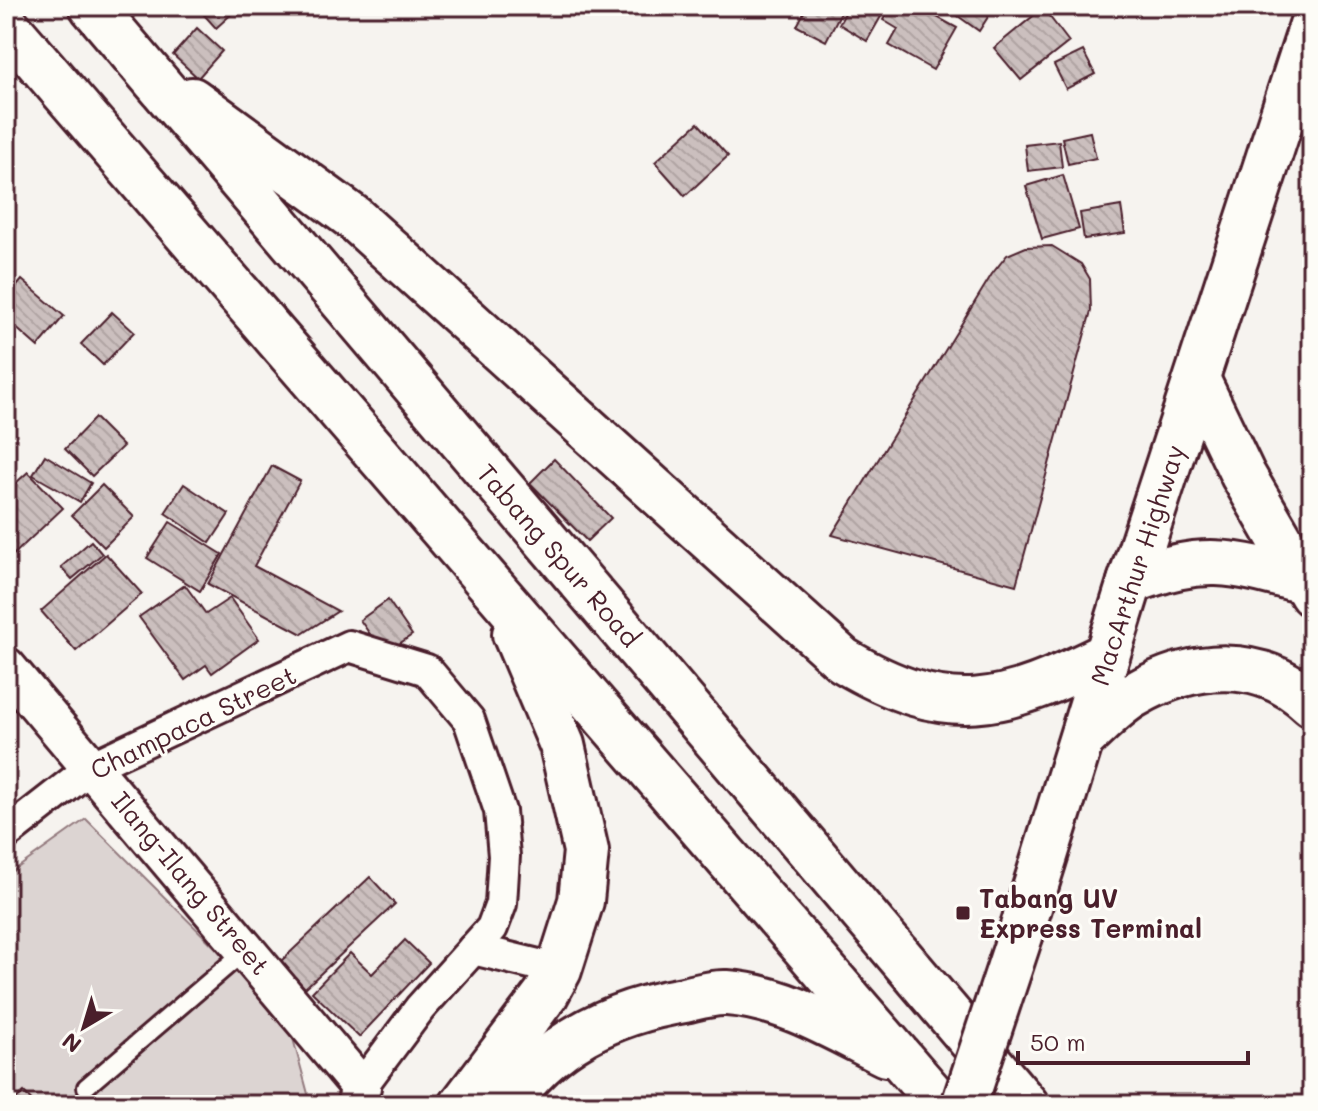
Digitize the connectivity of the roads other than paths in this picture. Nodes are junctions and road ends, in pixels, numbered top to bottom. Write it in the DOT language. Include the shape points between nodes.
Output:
graph roads {
  1 [pos="92,6"];
  2 [pos="6,25"];
  3 [pos="1312,25"];
  4 [pos="140,63"];
  5 [pos="1197,379"];
  6 [pos="1130,582"];
  7 [pos="1308,588"];
  8 [pos="500,598"];
  9 [pos="1107,655"];
  10 [pos="6,667"];
  11 [pos="1312,704"];
  12 [pos="1082,739"];
  13 [pos="93,766"];
  14 [pos="6,834"];
  15 [pos="248,949"];
  16 [pos="473,949"];
  17 [pos="559,970"];
  18 [pos="906,1064"];
  19 [pos="86,1087"];
  20 [pos="358,1096"];
  21 [pos="462,1105"];
  22 [pos="507,1105"];
  23 [pos="941,1105"];
  24 [pos="964,1105"];
  25 [pos="1026,1105"];
  1 -- 4 [label="highway, Tabang Spur Road"];
  2 -- 8 [label="highway"];
  3 -- 5 [label="highway, MacArthur Highway"];
  4 -- 9 [label="highway" via="354,218 843,660 883,684 952,702 1041,687"];
  4 -- 25 [label="highway, Tabang Spur Road"];
  5 -- 6 [label="highway, MacArthur Highway"];
  5 -- 7 [label="highway" via="1243,475"];
  6 -- 7 [label="highway" via="1171,566 1226,563"];
  6 -- 9 [label="highway, MacArthur Highway"];
  8 -- 17 [label="highway" via="562,745 586,851 581,901"];
  8 -- 18 [label="highway"];
  9 -- 12 [label="highway, MacArthur Highway"];
  10 -- 13 [label="street, Ilang-Ilang Street"];
  11 -- 12 [label="highway" via="1266,674 1243,667 1211,668 1131,696"];
  12 -- 24 [label="highway, MacArthur Highway, bridge"];
  13 -- 14 [label="street, Champaca Street"];
  13 -- 15 [label="street, Ilang-Ilang Street"];
  13 -- 16 [label="street, Champaca Street" via="349,646 427,670 469,720 500,811 501,904 492,928"];
  15 -- 19 [label="lane"];
  15 -- 20 [label="street, Ilang-Ilang Street"];
  16 -- 17 [label="street"];
  16 -- 20 [label="street, Champaca Street" via="420,1008"];
  17 -- 21 [label="highway"];
  18 -- 22 [label="highway" via="798,1010 725,993 623,1013 566,1041"];
  18 -- 23 [label="highway"];
}
